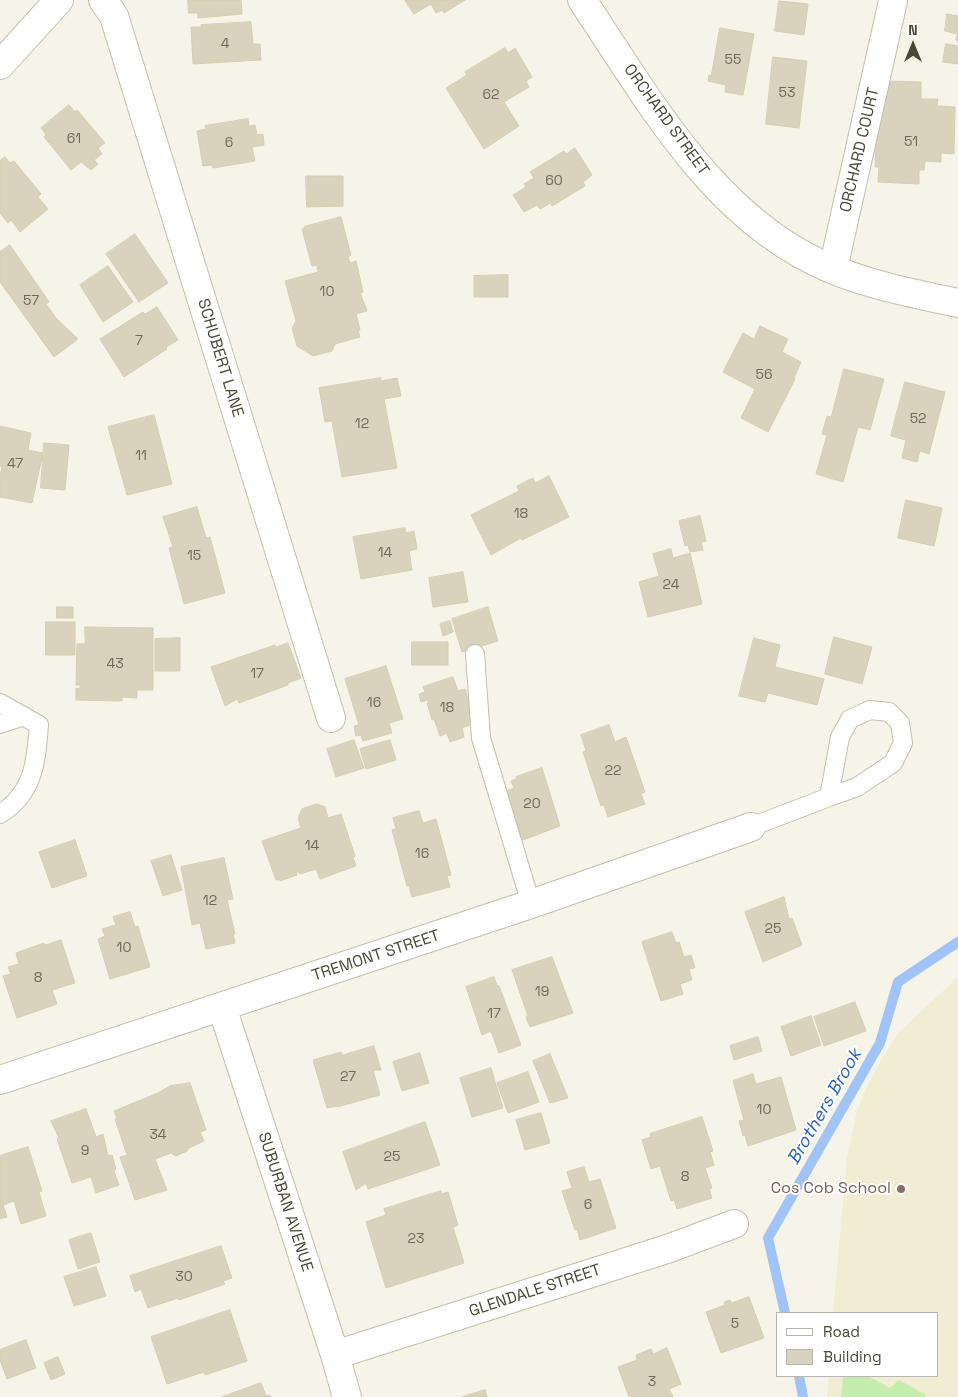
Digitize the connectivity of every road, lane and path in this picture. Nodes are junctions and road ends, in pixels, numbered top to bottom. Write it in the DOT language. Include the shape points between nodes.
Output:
graph roads {
  1 [pos="60,0"];
  2 [pos="103,0"];
  3 [pos="582,0"];
  4 [pos="893,1"];
  5 [pos="0,65"];
  6 [pos="832,269"];
  7 [pos="958,303"];
  8 [pos="475,654"];
  9 [pos="0,703"];
  10 [pos="24,716"];
  11 [pos="331,718"];
  12 [pos="0,724"];
  13 [pos="829,797"];
  14 [pos="0,814"];
  15 [pos="751,827"];
  16 [pos="531,904"];
  17 [pos="222,1007"];
  18 [pos="0,1080"];
  19 [pos="734,1224"];
  20 [pos="335,1355"];
  21 [pos="347,1397"];
  1 -- 5 [label="street"];
  2 -- 11 [label="street, SCHUBERT LANE" via="114,16"];
  3 -- 6 [label="street, ORCHARD STREET" via="671,131 722,193 778,240"];
  4 -- 6 [label="street, ORCHARD COURT"];
  6 -- 7 [label="street, ORCHARD STREET" via="888,287"];
  8 -- 16 [label="lane" via="481,738"];
  9 -- 10 [label="lane"];
  10 -- 12 [label="lane"];
  10 -- 14 [label="lane" via="39,725 36,761 29,785"];
  13 -- 13 [label="lane" via="857,787 893,763 903,743 900,722 889,712 870,710 850,719 840,737"];
  13 -- 15 [label="lane"];
  15 -- 16 [label="street, TREMONT STREET"];
  16 -- 17 [label="street, TREMONT STREET"];
  17 -- 18 [label="street, TREMONT STREET"];
  17 -- 20 [label="street, SUBURBAN AVENUE"];
  19 -- 20 [label="street, GLENDALE STREET" via="670,1248"];
  20 -- 21 [label="street, SUBURBAN AVENUE"];
}
